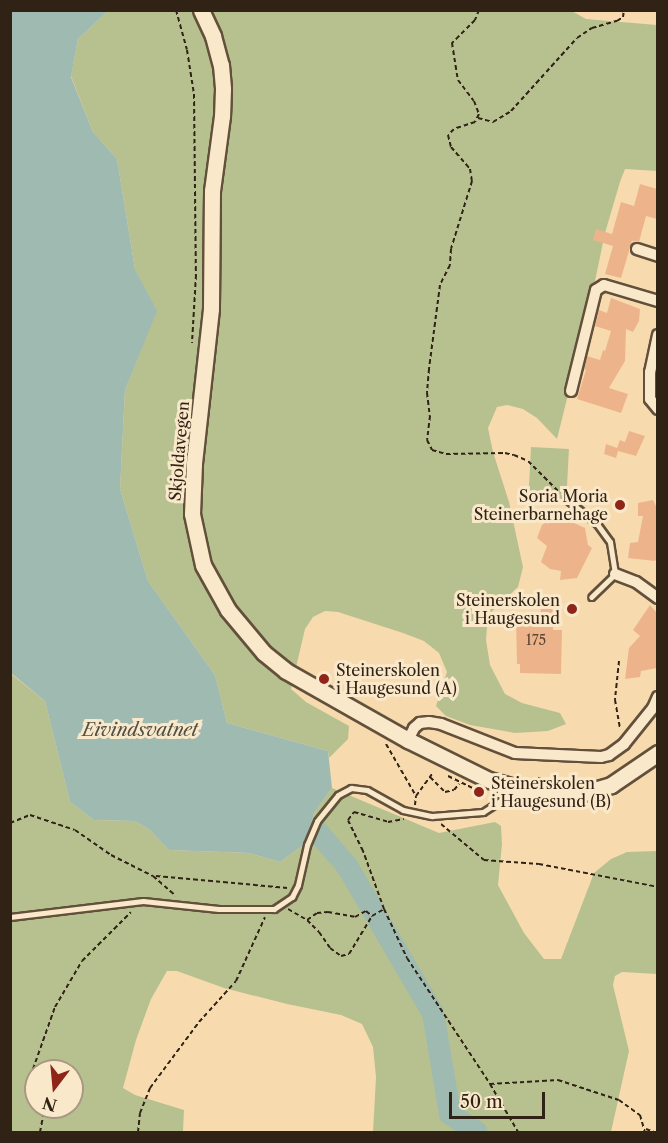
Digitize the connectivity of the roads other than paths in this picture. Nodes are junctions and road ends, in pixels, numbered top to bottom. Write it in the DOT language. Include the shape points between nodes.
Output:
graph roads {
  1 [pos="201,10"];
  2 [pos="637,249"];
  3 [pos="657,256"];
  4 [pos="657,301"];
  5 [pos="657,335"];
  6 [pos="571,391"];
  7 [pos="657,409"];
  8 [pos="565,498"];
  9 [pos="615,574"];
  10 [pos="591,597"];
  11 [pos="657,598"];
  12 [pos="657,697"];
  13 [pos="408,740"];
  14 [pos="657,753"];
  15 [pos="509,792"];
  16 [pos="10,916"];
  1 -- 13 [label="main road, Skjoldavegen" via="213,36 223,89 212,191 211,309 192,488 198,548 228,610 264,653 286,671"];
  2 -- 3 [label="street"];
  4 -- 6 [label="street" via="604,285 596,290"];
  5 -- 7 [label="street" via="650,372 650,399"];
  8 -- 9 [label="lane" via="610,542"];
  9 -- 10 [label="lane"];
  9 -- 11 [label="street" via="636,582"];
  12 -- 13 [label="street" via="624,744 601,757 515,753 429,722 417,725"];
  13 -- 15 [label="main road, Skjoldavegen"];
  14 -- 15 [label="main road, Skjoldavegen" via="611,785 589,792 554,796"];
  15 -- 16 [label="lane" via="483,812 432,816 411,812 367,790 351,788 338,795 317,821 296,890 282,906 266,909 143,902"];
}
